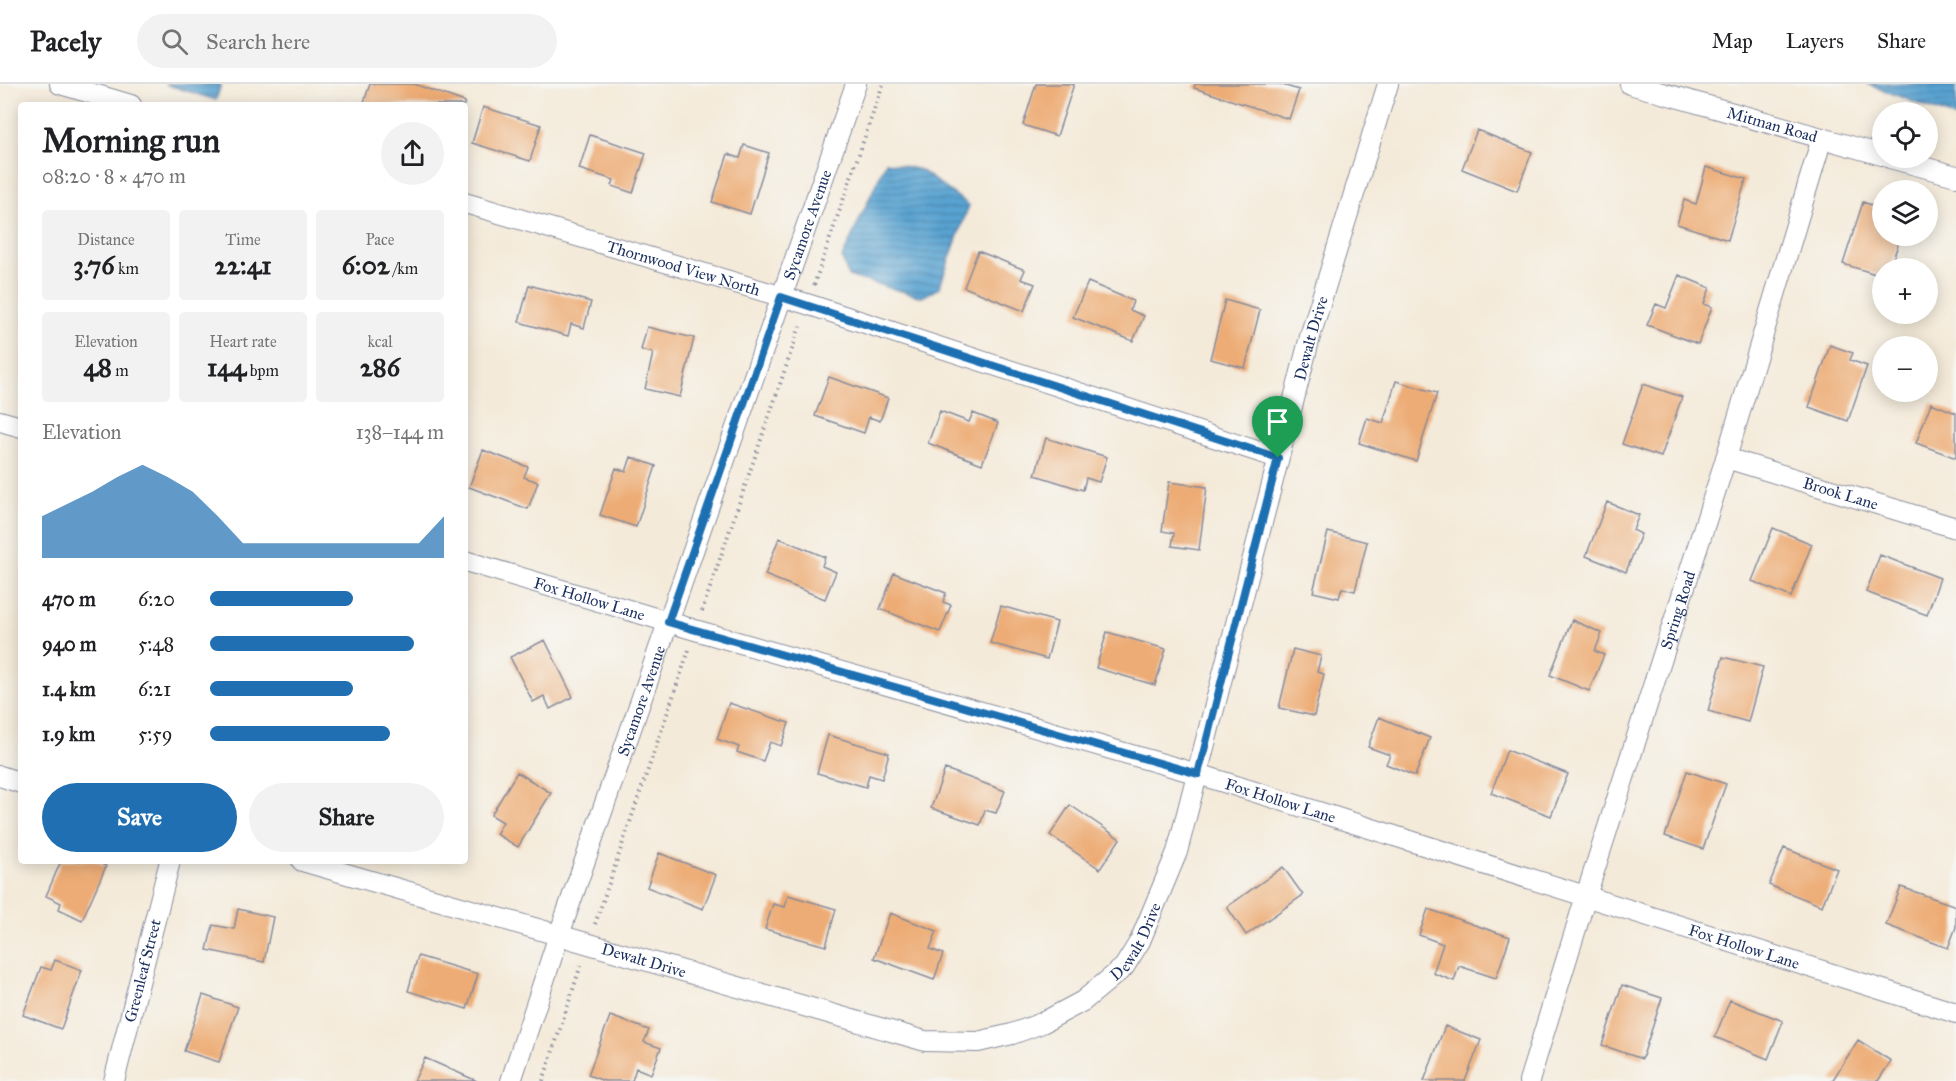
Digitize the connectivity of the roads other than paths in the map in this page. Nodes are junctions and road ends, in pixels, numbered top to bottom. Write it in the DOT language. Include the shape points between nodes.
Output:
graph roads {
  1 [pos="60,84"];
  2 [pos="856,84"];
  3 [pos="1388,84"];
  4 [pos="1630,84"];
  5 [pos="121,102"];
  6 [pos="1822,138"];
  7 [pos="1872,152"];
  8 [pos="1927,168"];
  9 [pos="1956,176"];
  10 [pos="468,204"];
  11 [pos="781,297"];
  12 [pos="0,421"];
  13 [pos="18,426"];
  14 [pos="1278,458"];
  15 [pos="1726,458"];
  16 [pos="1956,528"];
  17 [pos="468,562"];
  18 [pos="668,622"];
  19 [pos="1198,774"];
  20 [pos="0,776"];
  21 [pos="18,782"];
  22 [pos="169,864"];
  23 [pos="313,864"];
  24 [pos="1586,896"];
  25 [pos="559,934"];
  26 [pos="1956,1013"];
  27 [pos="114,1081"];
  28 [pos="511,1081"];
  29 [pos="1529,1081"];
  1 -- 5 [label="street"];
  2 -- 11 [label="street, Sycamore Avenue"];
  3 -- 14 [label="street, Dewalt Drive" via="1311,333"];
  4 -- 6 [label="street, Mitman Road"];
  6 -- 7 [label="street, Mitman Road"];
  6 -- 15 [label="street, Spring Road"];
  8 -- 9 [label="street"];
  10 -- 11 [label="street, Thornwood View North"];
  11 -- 14 [label="street, Thornwood View North"];
  11 -- 18 [label="street, Sycamore Avenue"];
  12 -- 13 [label="street"];
  14 -- 19 [label="street, Dewalt Drive"];
  15 -- 16 [label="street, Brook Lane"];
  15 -- 24 [label="street, Spring Road"];
  17 -- 18 [label="street, Fox Hollow Lane"];
  18 -- 19 [label="street, Fox Hollow Lane"];
  18 -- 25 [label="street, Sycamore Avenue"];
  19 -- 24 [label="street, Fox Hollow Lane"];
  19 -- 25 [label="street, Dewalt Drive" via="1177,852 1140,941 1124,967 1083,1001 1012,1034 978,1042 925,1041"];
  20 -- 21 [label="street"];
  22 -- 27 [label="street, Greenleaf Street"];
  23 -- 25 [label="street, Dewalt Drive"];
  24 -- 26 [label="street, Fox Hollow Lane"];
  24 -- 29 [label="street, Spring Road"];
  25 -- 28 [label="street, Sycamore Avenue"];
}
